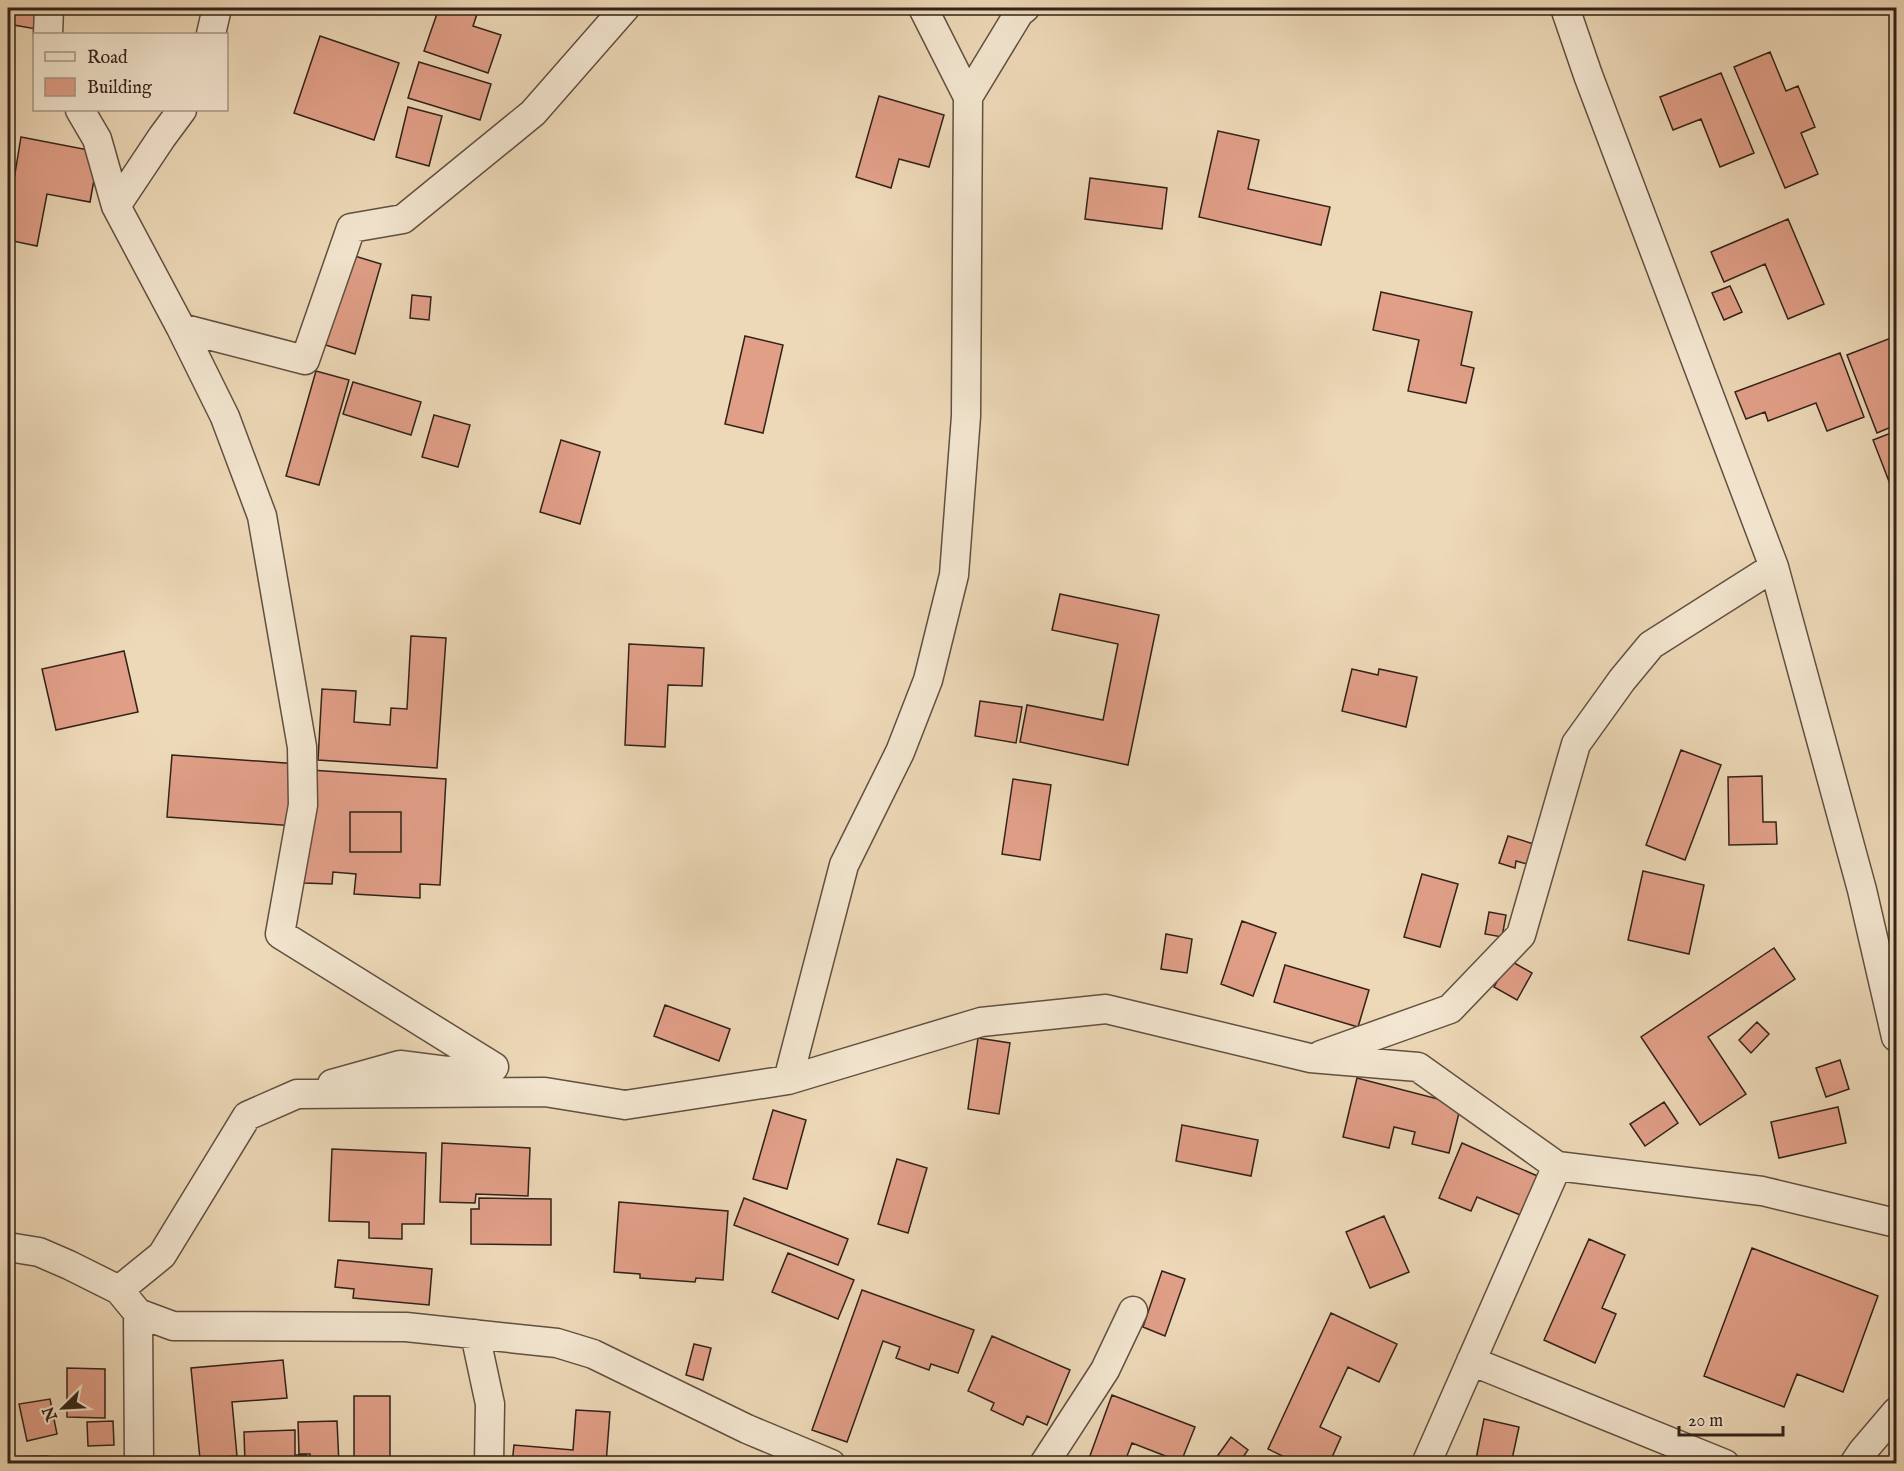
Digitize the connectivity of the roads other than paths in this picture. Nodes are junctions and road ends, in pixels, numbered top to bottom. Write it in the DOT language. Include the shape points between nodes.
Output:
graph roads {
  1 [pos="49,8"];
  2 [pos="217,8"];
  3 [pos="625,8"];
  4 [pos="923,8"];
  5 [pos="1025,8"];
  6 [pos="1565,8"];
  7 [pos="48,33"];
  8 [pos="211,33"];
  9 [pos="968,97"];
  10 [pos="81,111"];
  11 [pos="181,111"];
  12 [pos="116,206"];
  13 [pos="182,328"];
  14 [pos="1774,567"];
  15 [pos="1896,1037"];
  16 [pos="1310,1059"];
  17 [pos="788,1080"];
  18 [pos="297,1094"];
  19 [pos="1557,1166"];
  20 [pos="1896,1222"];
  21 [pos="8,1247"];
  22 [pos="119,1290"];
  23 [pos="1133,1311"];
  24 [pos="138,1313"];
  25 [pos="475,1334"];
  26 [pos="1471,1361"];
  27 [pos="1896,1412"];
  28 [pos="139,1464"];
  29 [pos="489,1464"];
  30 [pos="831,1464"];
  31 [pos="1044,1464"];
  32 [pos="1426,1464"];
  33 [pos="1725,1464"];
  34 [pos="1854,1464"];
  1 -- 7 [label="street"];
  2 -- 8 [label="street"];
  3 -- 13 [label="street" via="533,113 403,219 351,228 305,360"];
  4 -- 9 [label="street"];
  5 -- 9 [label="street"];
  6 -- 14 [label="street"];
  9 -- 17 [label="street" via="966,416 954,575 928,680 900,752 844,864"];
  10 -- 12 [label="street" via="97,139"];
  11 -- 12 [label="street"];
  12 -- 13 [label="street"];
  13 -- 18 [label="street" via="225,417 262,516 302,747 303,805 280,934 494,1067 447,1071 400,1065"];
  14 -- 15 [label="street" via="1862,890"];
  14 -- 16 [label="street" via="1651,645 1576,744 1521,935 1502,956 1450,1009"];
  16 -- 17 [label="street" via="1106,1009 981,1022"];
  16 -- 19 [label="street" via="1418,1067"];
  17 -- 18 [label="street" via="625,1105 545,1092"];
  18 -- 22 [label="street" via="247,1116 162,1255"];
  19 -- 20 [label="street" via="1762,1191"];
  19 -- 26 [label="street"];
  21 -- 22 [label="street" via="39,1252"];
  22 -- 24 [label="street"];
  23 -- 31 [label="street" via="1105,1370"];
  24 -- 25 [label="street" via="173,1326 406,1327"];
  24 -- 28 [label="street"];
  25 -- 29 [label="street" via="490,1404"];
  25 -- 30 [label="street" via="557,1342 592,1354 747,1429"];
  26 -- 32 [label="street"];
  26 -- 33 [label="street"];
  27 -- 34 [label="street"];
}
